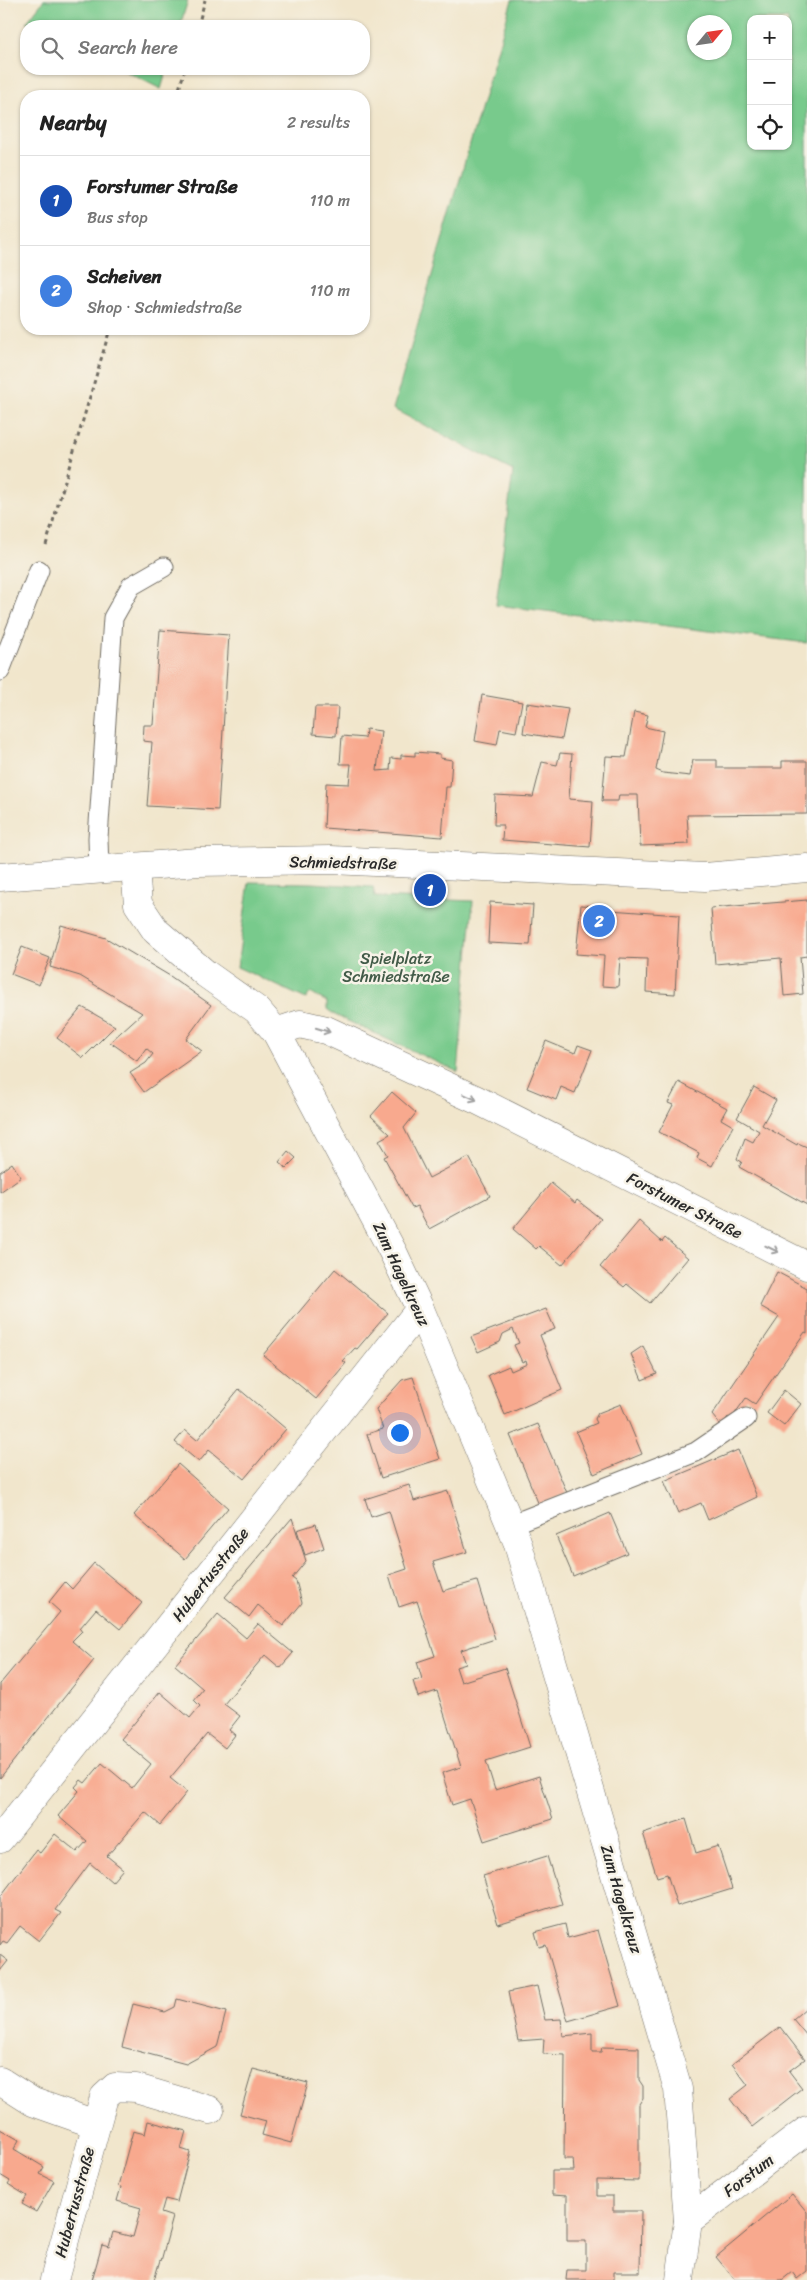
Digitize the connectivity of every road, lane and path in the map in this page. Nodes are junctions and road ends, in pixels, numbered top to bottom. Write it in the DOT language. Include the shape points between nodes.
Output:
graph roads {
  1 [pos="206,0"];
  2 [pos="200,20"];
  3 [pos="183,75"];
  4 [pos="179,90"];
  5 [pos="108,335"];
  6 [pos="164,567"];
  7 [pos="39,570"];
  8 [pos="0,671"];
  9 [pos="135,868"];
  10 [pos="807,868"];
  11 [pos="99,870"];
  12 [pos="0,877"];
  13 [pos="276,1032"];
  14 [pos="807,1266"];
  15 [pos="420,1309"];
  16 [pos="746,1418"];
  17 [pos="510,1525"];
  18 [pos="0,1840"];
  19 [pos="0,2081"];
  20 [pos="210,2110"];
  21 [pos="95,2124"];
  22 [pos="807,2130"];
  23 [pos="688,2221"];
  24 [pos="54,2280"];
  25 [pos="680,2280"];
  1 -- 2 [label="path"];
  3 -- 4 [label="path"];
  5 -- 7 [label="path"];
  6 -- 11 [label="lane" via="131,586 114,618 98,838"];
  7 -- 8 [label="lane"];
  9 -- 10 [label="street, Schmiedstraße" via="198,862 331,860 704,878"];
  9 -- 11 [label="street, Schmiedstraße"];
  9 -- 13 [label="street" via="138,904 156,931 206,974 257,1010"];
  11 -- 12 [label="street, Schmiedstraße"];
  13 -- 14 [label="street, Forstumer Straße, one-way" via="300,1024 326,1030 477,1100"];
  13 -- 15 [label="street, Zum Hagelkreuz"];
  15 -- 17 [label="street, Zum Hagelkreuz"];
  15 -- 18 [label="street, Hubertusstraße"];
  16 -- 17 [label="lane" via="696,1452"];
  17 -- 23 [label="street, Zum Hagelkreuz" via="678,2090"];
  19 -- 21 [label="street, Hubertusstraße" via="33,2102"];
  20 -- 21 [label="street, Hubertusstraße" via="136,2088 116,2087 104,2097"];
  21 -- 24 [label="street, Hubertusstraße"];
  22 -- 23 [label="street, Forstum"];
  23 -- 25 [label="street, Zum Hagelkreuz"];
}
